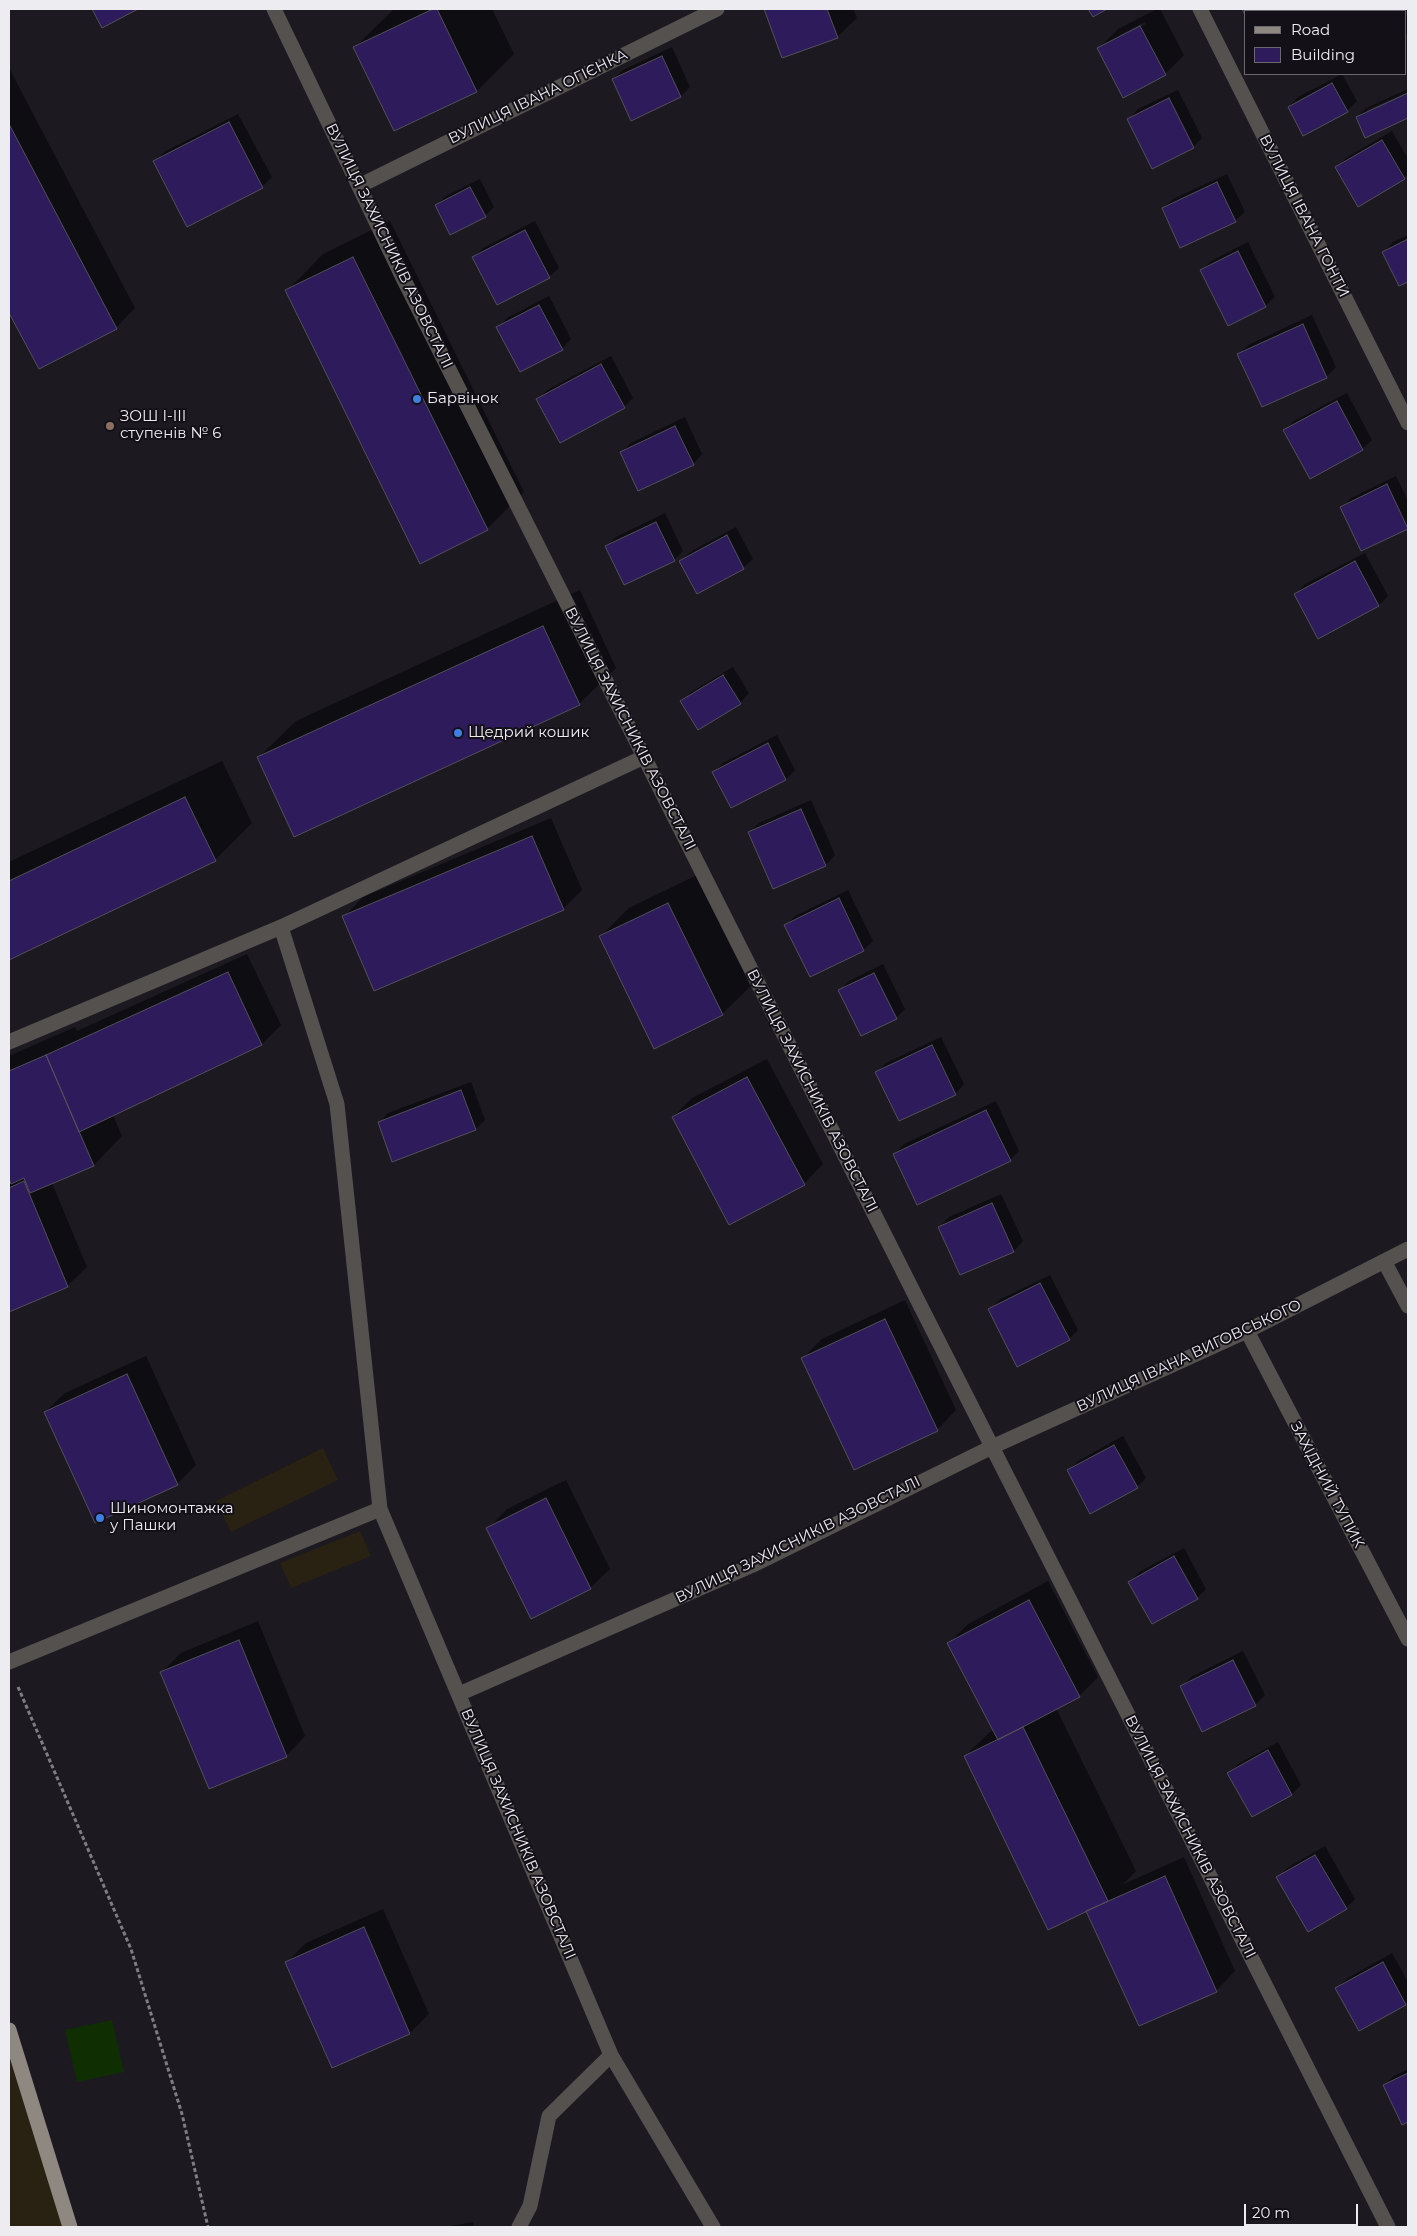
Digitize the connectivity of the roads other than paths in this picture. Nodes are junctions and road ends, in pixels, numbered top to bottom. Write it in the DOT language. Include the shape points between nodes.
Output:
graph roads {
  1 [pos="274,9"];
  2 [pos="717,9"];
  3 [pos="1200,9"];
  4 [pos="359,186"];
  5 [pos="1408,423"];
  6 [pos="644,757"];
  7 [pos="281,927"];
  8 [pos="9,1042"];
  9 [pos="1408,1249"];
  10 [pos="1384,1261"];
  11 [pos="1408,1306"];
  12 [pos="1247,1331"];
  13 [pos="992,1446"];
  14 [pos="380,1509"];
  15 [pos="1408,1639"];
  16 [pos="9,1662"];
  17 [pos="459,1694"];
  18 [pos="9,2030"];
  19 [pos="611,2055"];
  20 [pos="70,2227"];
  21 [pos="519,2227"];
  22 [pos="713,2227"];
  23 [pos="1388,2227"];
  1 -- 4 [label="street, ВУЛИЦЯ ЗАХИСНИКІВ АЗОВСТАЛІ"];
  2 -- 4 [label="street, ВУЛИЦЯ ІВАНА ОГІЄНКА"];
  3 -- 5 [label="street, ВУЛИЦЯ ІВАНА ГОНТИ"];
  4 -- 6 [label="street, ВУЛИЦЯ ЗАХИСНИКІВ АЗОВСТАЛІ"];
  6 -- 7 [label="street"];
  6 -- 13 [label="street, ВУЛИЦЯ ЗАХИСНИКІВ АЗОВСТАЛІ"];
  7 -- 8 [label="street"];
  7 -- 14 [label="street" via="337,1104"];
  9 -- 10 [label="street, ВУЛИЦЯ ІВАНА ВИГОВСЬКОГО"];
  10 -- 11 [label="street"];
  10 -- 12 [label="street, ВУЛИЦЯ ІВАНА ВИГОВСЬКОГО"];
  12 -- 13 [label="street, ВУЛИЦЯ ІВАНА ВИГОВСЬКОГО"];
  12 -- 15 [label="street, ЗАХІДНИЙ ТУПИК"];
  13 -- 17 [label="street, ВУЛИЦЯ ЗАХИСНИКІВ АЗОВСТАЛІ" via="753,1566"];
  13 -- 23 [label="street, ВУЛИЦЯ ЗАХИСНИКІВ АЗОВСТАЛІ"];
  14 -- 16 [label="street"];
  14 -- 17 [label="street"];
  17 -- 19 [label="street, ВУЛИЦЯ ЗАХИСНИКІВ АЗОВСТАЛІ"];
  18 -- 20 [label="main road"];
  19 -- 21 [label="street" via="549,2116 530,2206"];
  19 -- 22 [label="street, ВУЛИЦЯ ЗАХИСНИКІВ АЗОВСТАЛІ"];
}
